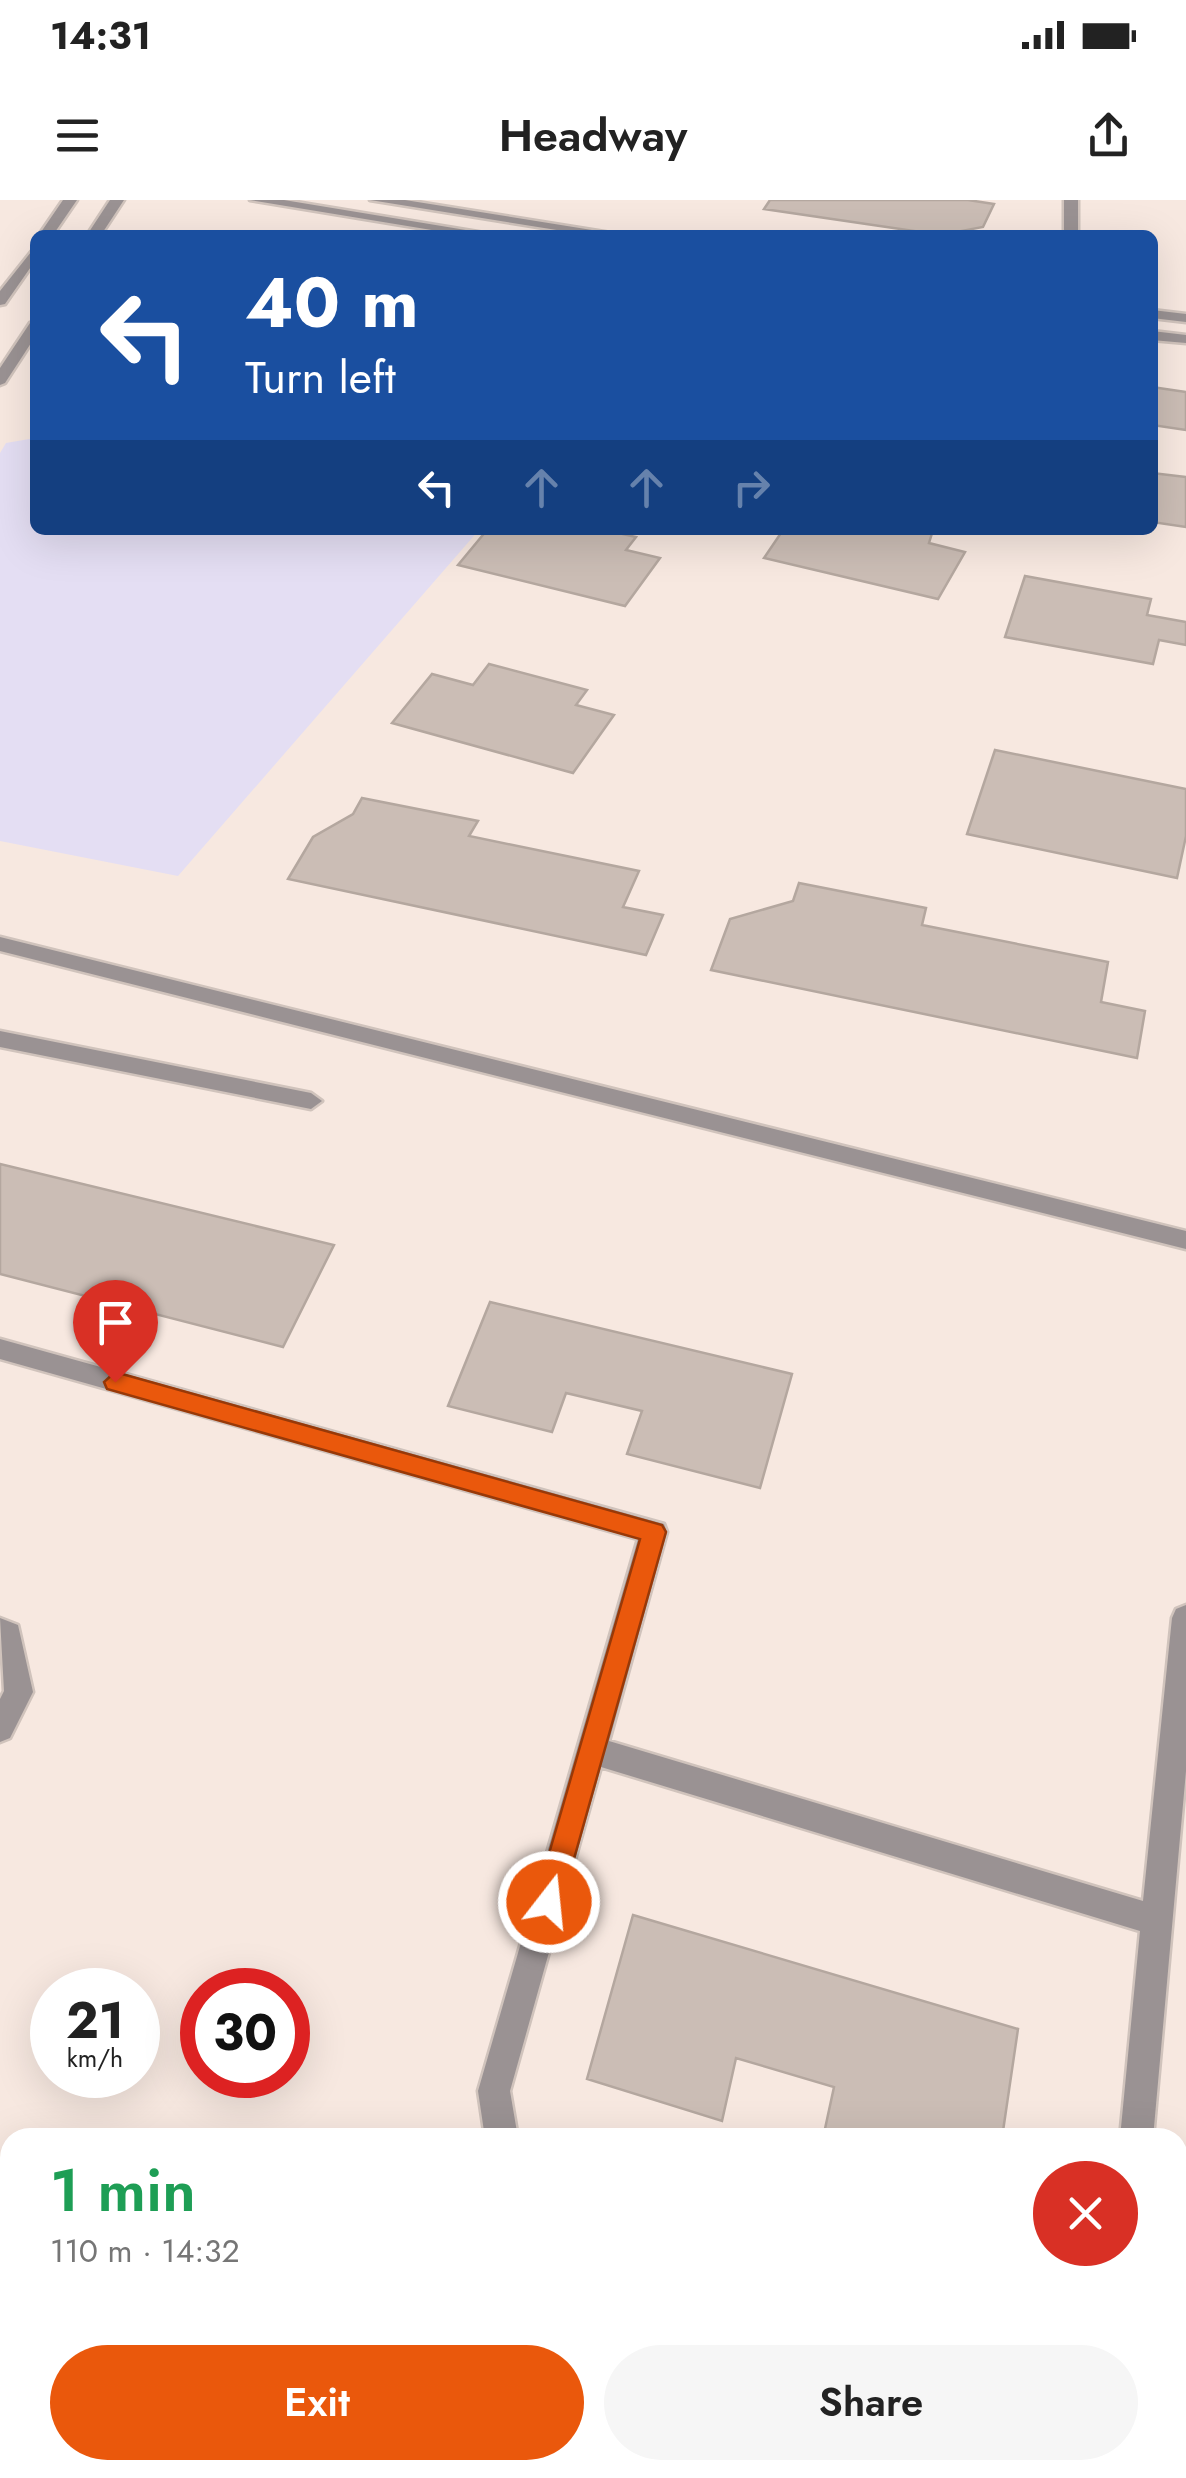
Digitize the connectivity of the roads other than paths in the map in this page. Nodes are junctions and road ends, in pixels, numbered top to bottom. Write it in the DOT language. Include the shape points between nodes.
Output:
graph roads {
  1 [pos="70,200"];
  2 [pos="116,200"];
  3 [pos="258,200"];
  4 [pos="378,200"];
  5 [pos="1072,200"];
  6 [pos="49,230"];
  7 [pos="97,230"];
  8 [pos="457,230"];
  9 [pos="582,230"];
  10 [pos="1071,230"];
  11 [pos="30,257"];
  12 [pos="0,301"];
  13 [pos="1158,315"];
  14 [pos="1186,318"];
  15 [pos="30,334"];
  16 [pos="1158,335"];
  17 [pos="1186,340"];
  18 [pos="10,364"];
  19 [pos="30,366"];
  20 [pos="0,380"];
  21 [pos="0,944"];
  22 [pos="0,1039"];
  23 [pos="312,1101"];
  24 [pos="1186,1240"];
  25 [pos="0,1349"];
  26 [pos="1186,1618"];
  27 [pos="0,1631"];
  28 [pos="0,1728"];
  29 [pos="592,1750"];
  30 [pos="1156,1920"];
  31 [pos="500,2128"];
  32 [pos="1137,2128"];
  1 -- 6 [label="street"];
  2 -- 7 [label="street"];
  3 -- 8 [label="street"];
  4 -- 9 [label="street"];
  5 -- 10 [label="street"];
  11 -- 12 [label="street"];
  13 -- 14 [label="street"];
  15 -- 18 [label="street"];
  16 -- 17 [label="street"];
  18 -- 19 [label="street"];
  18 -- 20 [label="street"];
  21 -- 24 [label="street"];
  22 -- 23 [label="street"];
  25 -- 29 [label="street" via="654,1532"];
  26 -- 30 [label="street"];
  27 -- 28 [label="street" via="8,1634 19,1692"];
  29 -- 30 [label="street"];
  29 -- 31 [label="street" via="494,2092"];
  30 -- 32 [label="street"];
}
